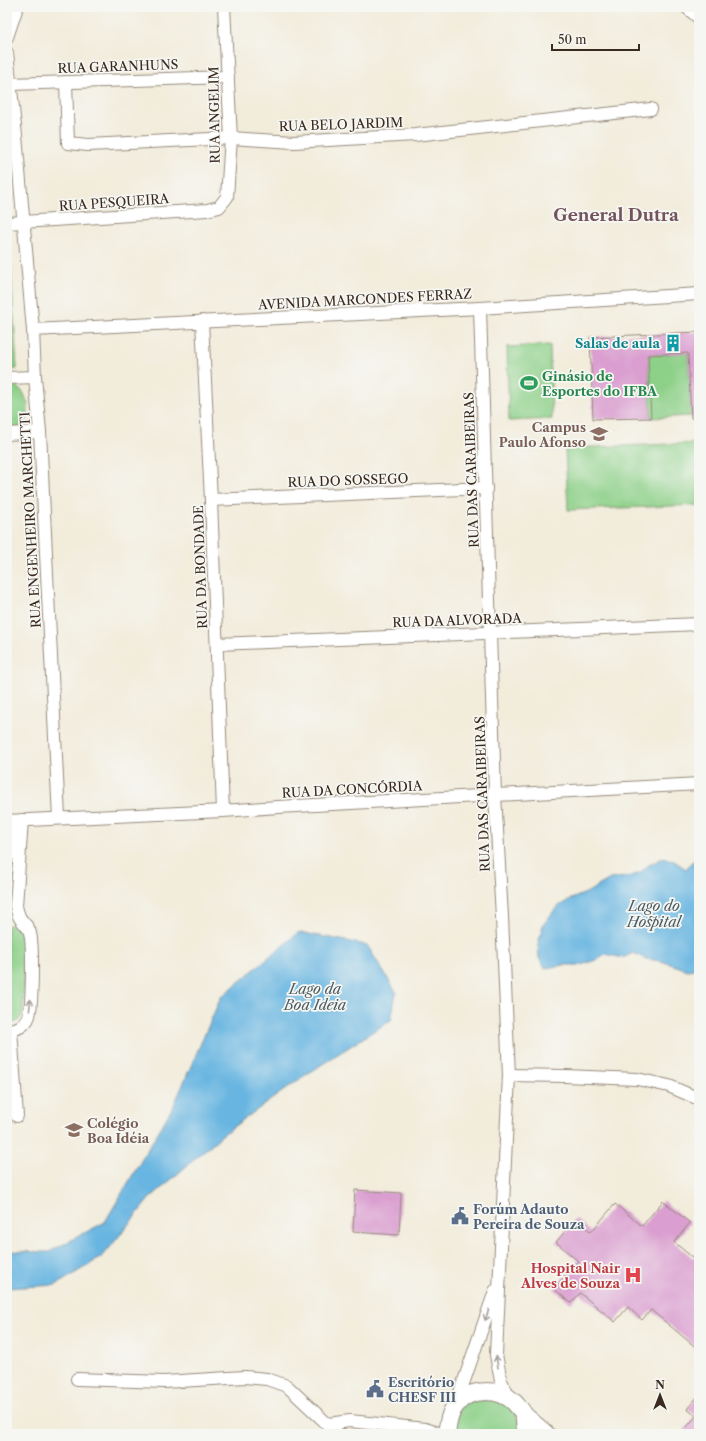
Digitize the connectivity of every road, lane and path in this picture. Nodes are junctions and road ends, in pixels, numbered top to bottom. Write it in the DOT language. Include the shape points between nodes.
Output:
graph roads {
  1 [pos="17,7"];
  2 [pos="224,7"];
  3 [pos="686,7"];
  4 [pos="699,18"];
  5 [pos="7,37"];
  6 [pos="7,53"];
  7 [pos="228,77"];
  8 [pos="66,82"];
  9 [pos="10,84"];
  10 [pos="651,109"];
  11 [pos="231,138"];
  12 [pos="207,210"];
  13 [pos="23,222"];
  14 [pos="7,223"];
  15 [pos="699,294"];
  16 [pos="480,308"];
  17 [pos="202,321"];
  18 [pos="33,330"];
  19 [pos="34,377"];
  20 [pos="7,378"];
  21 [pos="40,432"];
  22 [pos="7,434"];
  23 [pos="486,488"];
  24 [pos="211,500"];
  25 [pos="699,624"];
  26 [pos="491,632"];
  27 [pos="217,644"];
  28 [pos="699,784"];
  29 [pos="494,795"];
  30 [pos="223,811"];
  31 [pos="59,818"];
  32 [pos="13,821"];
  33 [pos="7,914"];
  34 [pos="9,1029"];
  35 [pos="509,1075"];
  36 [pos="699,1098"];
  37 [pos="17,1116"];
  38 [pos="500,1278"];
  39 [pos="77,1379"];
  40 [pos="510,1399"];
  41 [pos="456,1405"];
  42 [pos="524,1415"];
  43 [pos="328,1424"];
  44 [pos="444,1432"];
  45 [pos="338,1434"];
  46 [pos="526,1434"];
  47 [pos="546,1434"];
  1 -- 5 [label="street"];
  2 -- 7 [label="street, RUA ANGELIM"];
  3 -- 4 [label="street"];
  6 -- 9 [label="street, RUA ENGENHEIRO MARCHETTI"];
  7 -- 8 [label="street, RUA GARANHUNS"];
  7 -- 11 [label="street, RUA ANGELIM"];
  8 -- 9 [label="street, RUA GARANHUNS"];
  8 -- 11 [label="street, RUA BELO JARDIM" via="68,143 88,145"];
  9 -- 13 [label="street, RUA ENGENHEIRO MARCHETTI"];
  10 -- 11 [label="street, RUA BELO JARDIM" via="415,135 294,142"];
  11 -- 12 [label="street, RUA ANGELIM" via="227,197 219,207"];
  12 -- 13 [label="street, RUA PESQUEIRA"];
  13 -- 14 [label="street, RUA PESQUEIRA"];
  13 -- 18 [label="street, RUA ENGENHEIRO MARCHETTI"];
  15 -- 16 [label="street, AVENIDA MARCONDES FERRAZ"];
  16 -- 17 [label="street, AVENIDA MARCONDES FERRAZ"];
  16 -- 23 [label="street, RUA DAS CARAIBEIRAS"];
  17 -- 18 [label="street, AVENIDA MARCONDES FERRAZ"];
  17 -- 24 [label="street, RUA DA BONDADE"];
  18 -- 19 [label="street, RUA ENGENHEIRO MARCHETTI"];
  19 -- 20 [label="street"];
  19 -- 21 [label="street, RUA ENGENHEIRO MARCHETTI"];
  21 -- 22 [label="street"];
  21 -- 31 [label="street, RUA ENGENHEIRO MARCHETTI"];
  23 -- 24 [label="street, RUA DO SOSSEGO"];
  23 -- 26 [label="street, RUA DAS CARAIBEIRAS"];
  24 -- 27 [label="street, RUA DA BONDADE"];
  25 -- 26 [label="street, RUA DA ALVORADA"];
  26 -- 27 [label="street, RUA DA ALVORADA"];
  26 -- 29 [label="street, RUA DAS CARAIBEIRAS"];
  27 -- 30 [label="street, RUA DA BONDADE"];
  28 -- 29 [label="street, RUA DA CONCÓRDIA"];
  29 -- 30 [label="street, RUA DA CONCÓRDIA"];
  29 -- 35 [label="street, RUA DAS CARAIBEIRAS"];
  30 -- 31 [label="street, RUA DA CONCÓRDIA"];
  31 -- 32 [label="street, RUA DA CONCÓRDIA"];
  32 -- 33 [label="street" via="11,909"];
  34 -- 32 [label="street, one-way" via="23,1026 29,1017 31,1004 32,942 29,930 19,917 16,906"];
  34 -- 37 [label="street"];
  35 -- 36 [label="street" via="637,1079 669,1086"];
  35 -- 38 [label="street, RUA DAS CARAIBEIRAS"];
  40 -- 38 [label="street, RUA DAS CARAIBEIRAS, one-way" via="501,1381 496,1355"];
  38 -- 41 [label="street, one-way"];
  39 -- 43 [label="street" via="164,1382 245,1377 267,1379 287,1386"];
  40 -- 41 [label="street" via="500,1393 476,1392"];
  40 -- 42 [label="street"];
  41 -- 44 [label="street"];
  42 -- 46 [label="street"];
  42 -- 47 [label="street"];
  43 -- 44 [label="street" via="350,1420"];
  43 -- 45 [label="street"];
}
